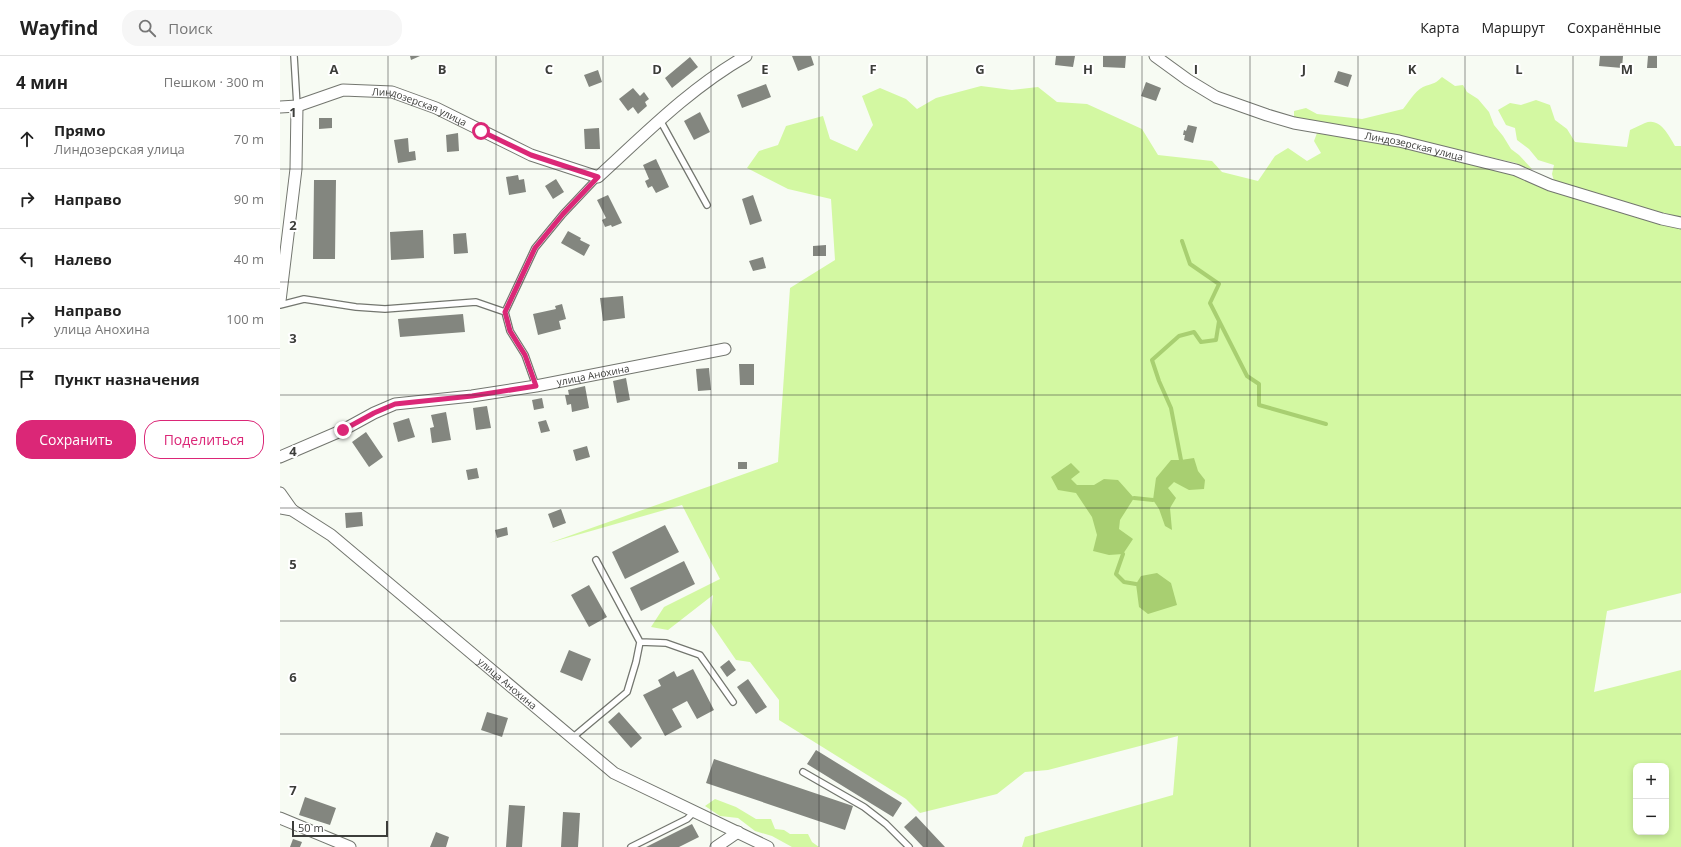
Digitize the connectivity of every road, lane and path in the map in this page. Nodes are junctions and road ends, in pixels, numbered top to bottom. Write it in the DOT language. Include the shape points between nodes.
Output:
graph roads {
  1 [pos="294,56"];
  2 [pos="746,56"];
  3 [pos="1155,56"];
  4 [pos="297,106"];
  5 [pos="280,108"];
  6 [pos="660,119"];
  7 [pos="598,177"];
  8 [pos="707,205"];
  9 [pos="1681,222"];
  10 [pos="280,301"];
  11 [pos="280,305"];
  12 [pos="505,312"];
  13 [pos="725,349"];
  14 [pos="536,386"];
  15 [pos="280,457"];
  16 [pos="280,493"];
  17 [pos="280,508"];
  18 [pos="292,510"];
  19 [pos="596,560"];
  20 [pos="640,642"];
  21 [pos="733,702"];
  22 [pos="572,738"];
  23 [pos="803,772"];
  24 [pos="695,811"];
  25 [pos="280,818"];
  26 [pos="738,832"];
  27 [pos="350,847"];
  28 [pos="631,847"];
  29 [pos="716,847"];
  30 [pos="768,847"];
  31 [pos="909,847"];
  1 -- 4 [label="lane"];
  2 -- 6 [label="street" via="692,92"];
  3 -- 9 [label="street, Линдозерская улица" via="1216,97 1267,115 1294,123 1399,141 1516,170 1550,185 1662,219"];
  4 -- 5 [label="street, Линдозерская улица"];
  4 -- 7 [label="street, Линдозерская улица" via="343,90 392,92 436,108 531,155"];
  4 -- 10 [label="street" via="296,169"];
  6 -- 7 [label="street"];
  6 -- 8 [label="lane"];
  7 -- 12 [label="lane" via="535,248"];
  11 -- 12 [label="lane" via="304,299 385,309 476,302"];
  12 -- 14 [label="lane" via="510,331 525,355"];
  13 -- 14 [label="street, улица Анохина"];
  14 -- 15 [label="street, улица Анохина" via="395,404"];
  16 -- 18 [label="street, улица Анохина"];
  17 -- 18 [label="street, улица Анохина"];
  18 -- 22 [label="street, улица Анохина" via="331,535"];
  19 -- 20 [label="lane"];
  20 -- 21 [label="lane" via="666,643 700,655"];
  20 -- 22 [label="lane" via="627,692"];
  22 -- 24 [label="street, улица Анохина" via="614,773"];
  23 -- 31 [label="lane" via="864,807"];
  24 -- 26 [label="street, улица Анохина"];
  24 -- 28 [label="lane" via="687,819"];
  25 -- 27 [label="street"];
  26 -- 29 [label="street"];
  26 -- 30 [label="street, улица Анохина"];
}
